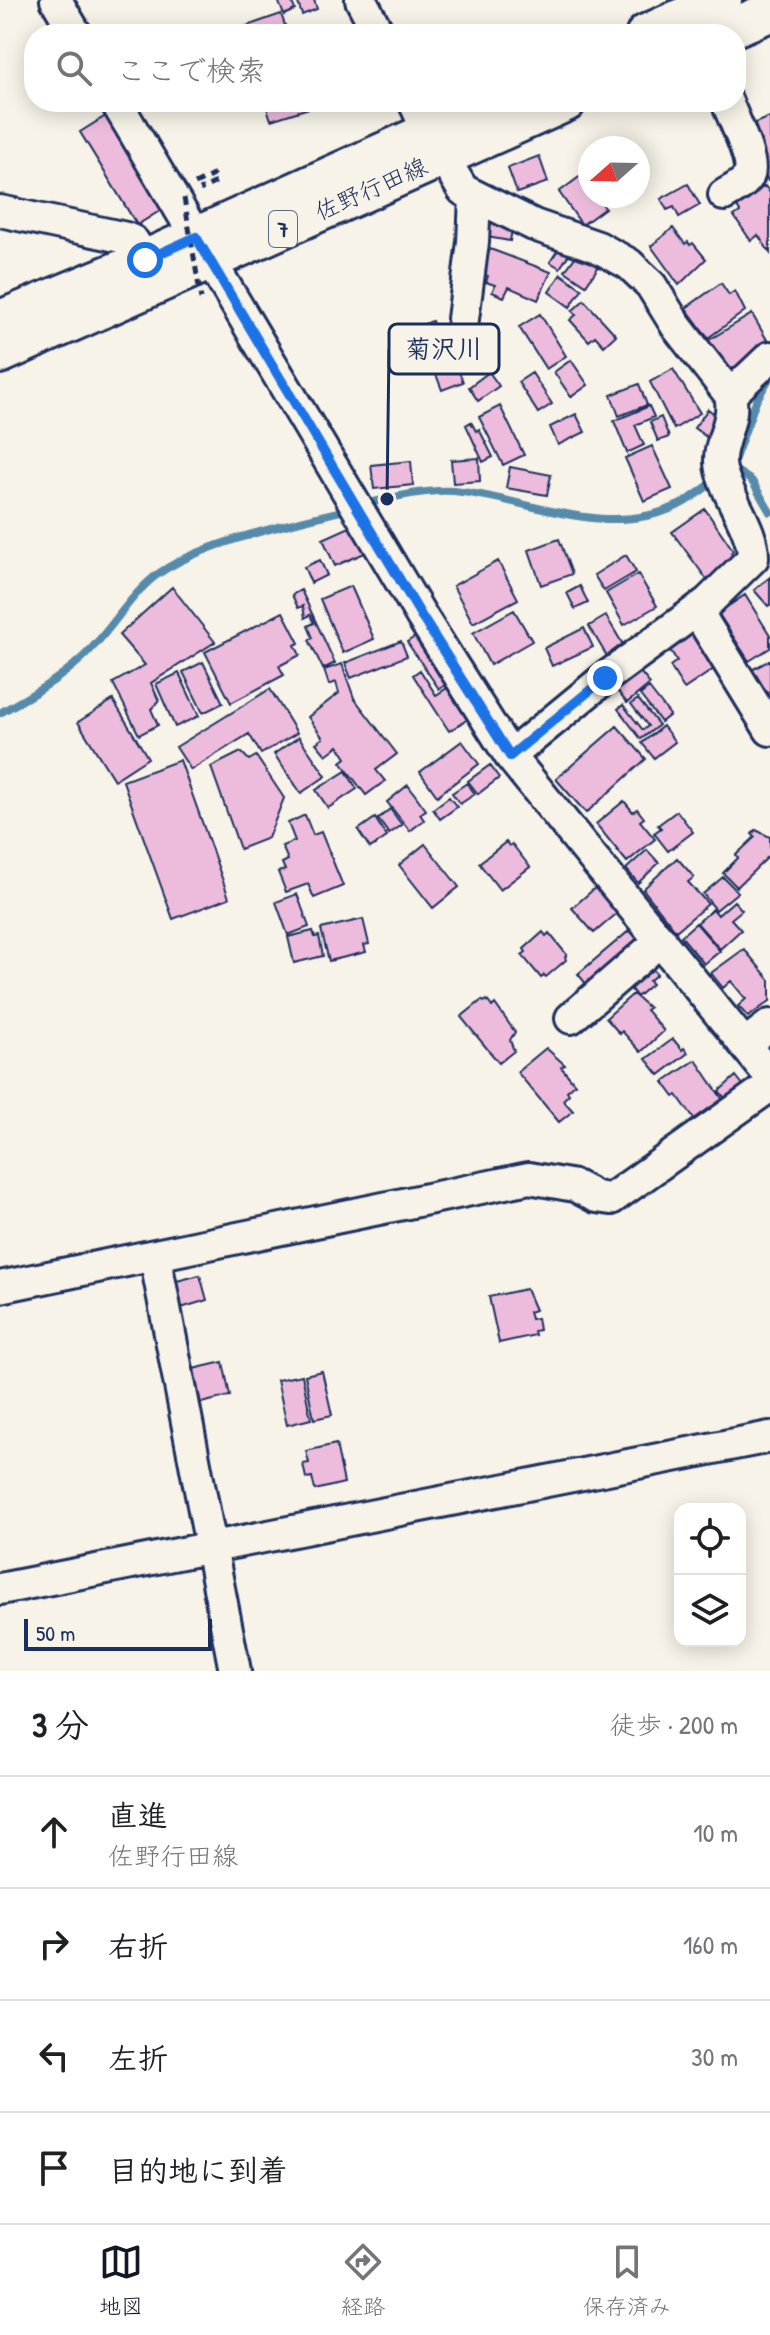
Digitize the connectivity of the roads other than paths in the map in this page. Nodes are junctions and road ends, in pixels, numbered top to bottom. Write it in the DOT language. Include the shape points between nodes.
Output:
graph roads {
  1 [pos="56,0"];
  2 [pos="361,0"];
  3 [pos="722,0"];
  4 [pos="770,12"];
  5 [pos="70,24"];
  6 [pos="374,24"];
  7 [pos="668,24"];
  8 [pos="742,24"];
  9 [pos="122,112"];
  10 [pos="471,112"];
  11 [pos="517,112"];
  12 [pos="731,112"];
  13 [pos="428,130"];
  14 [pos="724,195"];
  15 [pos="475,197"];
  16 [pos="0,211"];
  17 [pos="203,248"];
  18 [pos="145,260"];
  19 [pos="463,319"];
  20 [pos="0,320"];
  21 [pos="0,354"];
  22 [pos="770,357"];
  23 [pos="730,395"];
  24 [pos="708,602"];
  25 [pos="770,730"];
  26 [pos="510,756"];
  27 [pos="661,940"];
  28 [pos="571,1018"];
  29 [pos="770,1025"];
  30 [pos="745,1044"];
  31 [pos="770,1076"];
  32 [pos="770,1086"];
  33 [pos="155,1256"];
  34 [pos="0,1287"];
  35 [pos="770,1437"];
  36 [pos="212,1546"];
  37 [pos="0,1589"];
  38 [pos="235,1671"];
  1 -- 5 [label="street"];
  2 -- 6 [label="street"];
  3 -- 7 [label="main road"];
  4 -- 8 [label="main road"];
  9 -- 17 [label="street"];
  10 -- 13 [label="main road, 佐野行田線 / 7"];
  11 -- 13 [label="main road, 佐野行田線 / 7"];
  12 -- 14 [label="street" via="751,171 747,180"];
  13 -- 15 [label="street" via="463,190"];
  13 -- 17 [label="main road, 佐野行田線 / 7"];
  15 -- 19 [label="street"];
  15 -- 23 [label="street" via="629,264 651,285"];
  16 -- 18 [label="street" via="126,238"];
  17 -- 18 [label="main road, 佐野行田線 / 7"];
  17 -- 21 [label="main road, 佐野行田線 / 7"];
  17 -- 26 [label="street"];
  18 -- 20 [label="main road, 佐野行田線 / 7"];
  22 -- 23 [label="street"];
  23 -- 24 [label="street" via="733,406 720,459 724,480 754,545 753,558"];
  24 -- 25 [label="street" via="701,609 703,621"];
  24 -- 26 [label="street"];
  26 -- 27 [label="street"];
  27 -- 28 [label="street"];
  27 -- 30 [label="street"];
  29 -- 30 [label="street"];
  30 -- 31 [label="street"];
  32 -- 33 [label="street" via="611,1199 529,1178"];
  33 -- 34 [label="street"];
  33 -- 36 [label="street"];
  35 -- 36 [label="street"];
  36 -- 37 [label="street"];
  36 -- 38 [label="street"];
}
